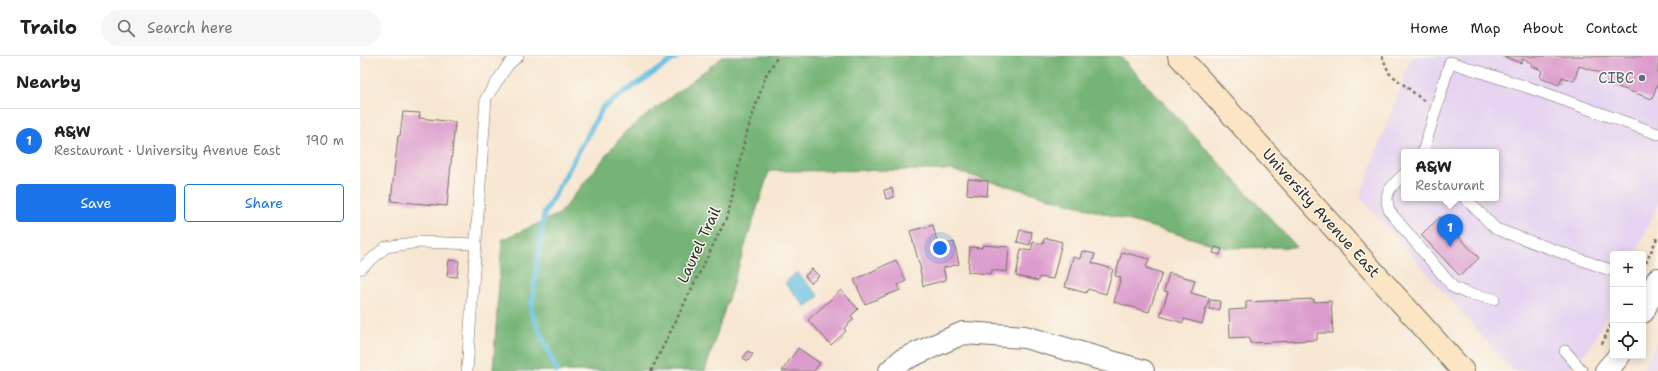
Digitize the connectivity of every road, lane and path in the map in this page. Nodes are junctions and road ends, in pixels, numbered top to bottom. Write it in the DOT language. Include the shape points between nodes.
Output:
graph roads {
  1 [pos="518,56"];
  2 [pos="778,56"];
  3 [pos="1179,56"];
  4 [pos="1382,56"];
  5 [pos="1435,110"];
  6 [pos="1658,134"];
  7 [pos="1424,149"];
  8 [pos="1401,178"];
  9 [pos="1468,201"];
  10 [pos="1658,236"];
  11 [pos="476,244"];
  12 [pos="360,269"];
  13 [pos="1610,269"];
  14 [pos="1650,278"];
  15 [pos="1646,297"];
  16 [pos="1494,299"];
  17 [pos="1565,351"];
  18 [pos="1610,351"];
  19 [pos="1106,366"];
  20 [pos="467,371"];
  21 [pos="651,371"];
  22 [pos="890,371"];
  23 [pos="1143,371"];
  24 [pos="1463,371"];
  25 [pos="1582,371"];
  26 [pos="1606,371"];
  1 -- 11 [label="lane" via="508,65 486,98"];
  2 -- 21 [label="path, Laurel Trail" via="766,75 745,138 728,215"];
  3 -- 24 [label="main road, University Avenue East"];
  4 -- 5 [label="path" via="1389,73"];
  5 -- 6 [label="lane" via="1450,62"];
  5 -- 7 [label="lane"];
  8 -- 16 [label="lane" via="1387,194 1386,203 1390,212 1453,287"];
  9 -- 13 [label="lane" via="1496,229"];
  10 -- 14 [label="path"];
  11 -- 12 [label="lane" via="419,242 386,247"];
  11 -- 20 [label="lane"];
  14 -- 15 [label="street"];
  17 -- 25 [label="lane"];
  18 -- 26 [label="street"];
  19 -- 22 [label="street" via="1025,337 963,333 902,360"];
  19 -- 23 [label="street"];
}
